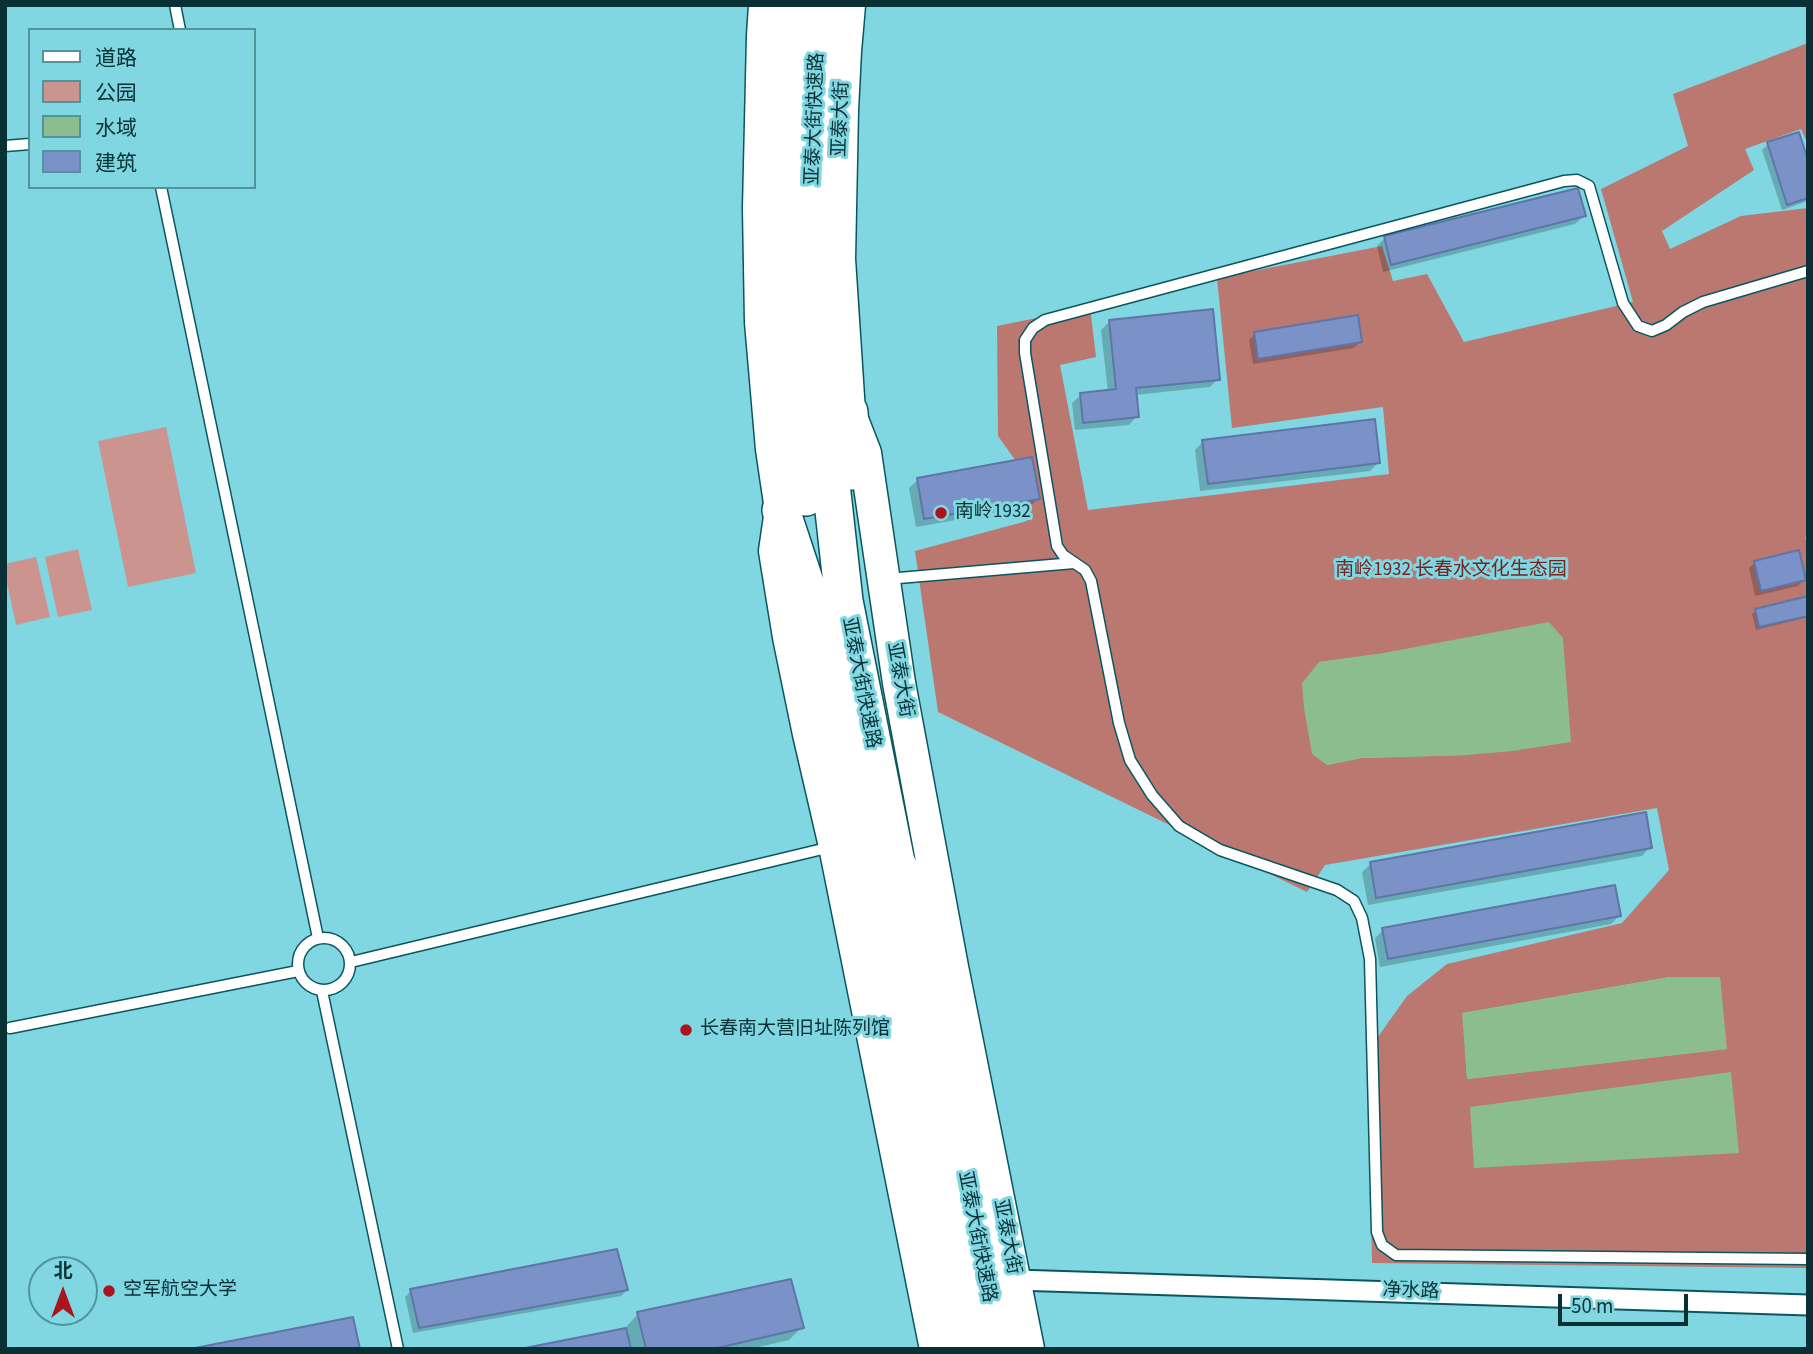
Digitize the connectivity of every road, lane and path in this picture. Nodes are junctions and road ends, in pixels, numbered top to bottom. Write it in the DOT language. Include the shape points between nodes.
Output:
graph roads {
  1 [pos="175,5"];
  2 [pos="765,5"];
  3 [pos="796,5"];
  4 [pos="822,5"];
  5 [pos="849,5"];
  6 [pos="180,28"];
  7 [pos="28,145"];
  8 [pos="5,146"];
  9 [pos="161,189"];
  10 [pos="1808,271"];
  11 [pos="849,412"];
  12 [pos="780,510"];
  13 [pos="1075,563"];
  14 [pos="883,580"];
  15 [pos="835,846"];
  16 [pos="889,884"];
  17 [pos="318,939"];
  18 [pos="351,962"];
  19 [pos="298,971"];
  20 [pos="323,991"];
  21 [pos="10,1028"];
  22 [pos="960,1233"];
  23 [pos="1808,1259"];
  24 [pos="1014,1280"];
  25 [pos="1808,1304"];
  26 [pos="398,1349"];
  27 [pos="936,1349"];
  28 [pos="966,1349"];
  29 [pos="998,1349"];
  30 [pos="1028,1349"];
  1 -- 6 [label="lane"];
  2 -- 12 [label="main road" via="761,322"];
  3 -- 16 [label="highway, 亚泰大街快速路" via="788,114 787,228 789,307 807,505 874,865"];
  4 -- 16 [label="highway, 亚泰大街快速路" via="813,167 821,394 844,601 896,862"];
  5 -- 11 [label="main road, 亚泰大街" via="839,259"];
  7 -- 8 [label="lane"];
  9 -- 17 [label="lane"];
  10 -- 13 [label="lane" via="1703,303 1652,331 1638,326 1623,303 1589,186 1577,180 1045,320 1025,340 1025,353 1057,546"];
  11 -- 14 [label="main road, 亚泰大街" via="865,453"];
  11 -- 16 [label="highway" via="860,604 909,858"];
  12 -- 15 [label="main road" via="775,551 789,637"];
  12 -- 16 [label="highway" via="806,586 859,868"];
  13 -- 14 [label="lane"];
  13 -- 23 [label="lane" via="1091,581 1130,760 1152,795 1179,826 1220,850 1337,890 1354,901 1362,918 1370,959 1381,1245 1396,1255"];
  14 -- 24 [label="main road, 亚泰大街"];
  15 -- 18 [label="lane"];
  15 -- 27 [label="main road"];
  16 -- 22 [label="highway, 亚泰大街快速路"];
  17 -- 18 [label="lane" via="338,941"];
  17 -- 19 [label="lane" via="300,953"];
  18 -- 20 [label="lane" via="342,984"];
  19 -- 20 [label="lane" via="310,987"];
  19 -- 21 [label="lane"];
  20 -- 26 [label="lane"];
  22 -- 28 [label="highway, 亚泰大街快速路"];
  22 -- 29 [label="highway, 亚泰大街快速路"];
  24 -- 25 [label="street, 净水路"];
  24 -- 30 [label="main road, 亚泰大街"];
}
